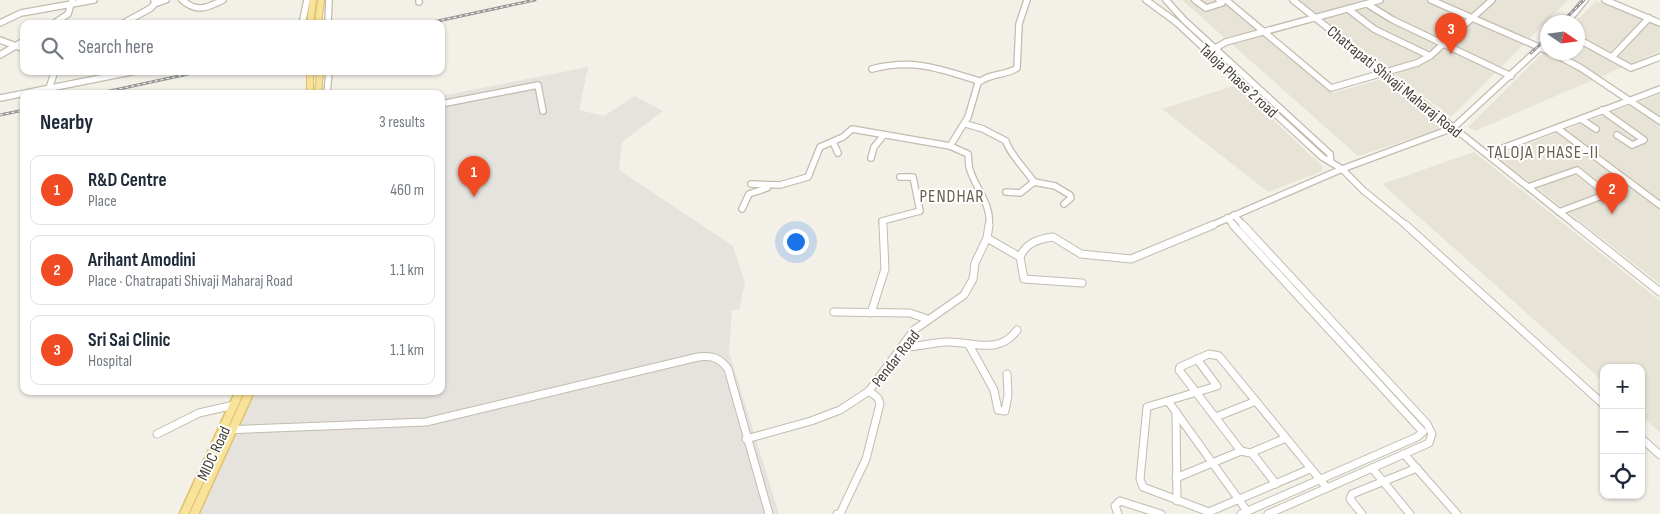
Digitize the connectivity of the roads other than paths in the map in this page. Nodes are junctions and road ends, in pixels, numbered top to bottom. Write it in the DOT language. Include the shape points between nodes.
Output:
graph roads {
  1 [pos="94,0"];
  2 [pos="166,0"];
  3 [pos="182,0"];
  4 [pos="223,0"];
  5 [pos="307,0"];
  6 [pos="314,0"];
  7 [pos="321,0"];
  8 [pos="329,0"];
  9 [pos="1027,0"];
  10 [pos="1146,0"];
  11 [pos="1152,0"];
  12 [pos="1161,0"];
  13 [pos="1166,0"];
  14 [pos="1195,0"];
  15 [pos="1219,0"];
  16 [pos="1226,0"];
  17 [pos="1293,0"];
  18 [pos="1380,0"];
  19 [pos="1431,0"];
  20 [pos="1492,0"];
  21 [pos="1585,0"];
  22 [pos="1605,0"];
  23 [pos="72,2"];
  24 [pos="154,2"];
  25 [pos="1367,4"];
  26 [pos="1348,9"];
  27 [pos="1573,15"];
  28 [pos="1316,18"];
  29 [pos="1471,18"];
  30 [pos="1649,18"];
  31 [pos="59,20"];
  32 [pos="128,20"];
  33 [pos="303,20"];
  34 [pos="311,20"];
  35 [pos="318,20"];
  36 [pos="328,20"];
  37 [pos="1184,20"];
  38 [pos="1,22"];
  39 [pos="1176,22"];
  40 [pos="1660,23"];
  41 [pos="1263,32"];
  42 [pos="0,40"];
  43 [pos="20,43"];
  44 [pos="1585,43"];
  45 [pos="1443,44"];
  46 [pos="14,46"];
  47 [pos="20,48"];
  48 [pos="1539,48"];
  49 [pos="1216,49"];
  50 [pos="1208,51"];
  51 [pos="0,54"];
  52 [pos="1430,56"];
  53 [pos="1612,57"];
  54 [pos="1660,57"];
  55 [pos="1569,60"];
  56 [pos="872,69"];
  57 [pos="1386,73"];
  58 [pos="54,75"];
  59 [pos="116,75"];
  60 [pos="310,75"];
  61 [pos="320,75"];
  62 [pos="329,75"];
  63 [pos="1511,76"];
  64 [pos="979,82"];
  65 [pos="49,88"];
  66 [pos="1660,89"];
  67 [pos="39,90"];
  68 [pos="310,90"];
  69 [pos="318,90"];
  70 [pos="327,90"];
  71 [pos="20,94"];
  72 [pos="0,98"];
  73 [pos="1629,100"];
  74 [pos="445,103"];
  75 [pos="1602,110"];
  76 [pos="543,111"];
  77 [pos="1581,119"];
  78 [pos="1660,121"];
  79 [pos="966,124"];
  80 [pos="1453,128"];
  81 [pos="1557,128"];
  82 [pos="1596,129"];
  83 [pos="884,135"];
  84 [pos="1617,135"];
  85 [pos="833,142"];
  86 [pos="950,146"];
  87 [pos="838,153"];
  88 [pos="1487,154"];
  89 [pos="871,158"];
  90 [pos="1332,162"];
  91 [pos="1342,169"];
  92 [pos="900,177"];
  93 [pos="1034,182"];
  94 [pos="751,184"];
  95 [pos="770,187"];
  96 [pos="1528,187"];
  97 [pos="1006,192"];
  98 [pos="1064,204"];
  99 [pos="1660,205"];
  100 [pos="742,210"];
  101 [pos="1559,212"];
  102 [pos="1234,215"];
  103 [pos="1226,218"];
  104 [pos="987,238"];
  105 [pos="1020,257"];
  106 [pos="1082,282"];
  107 [pos="1659,291"];
  108 [pos="834,312"];
  109 [pos="871,313"];
  110 [pos="927,319"];
  111 [pos="1017,330"];
  112 [pos="969,345"];
  113 [pos="903,348"];
  114 [pos="1198,359"];
  115 [pos="1007,374"];
  116 [pos="869,391"];
  117 [pos="1196,392"];
  118 [pos="238,395"];
  119 [pos="248,395"];
  120 [pos="1168,401"];
  121 [pos="1256,401"];
  122 [pos="1600,401"];
  123 [pos="234,405"];
  124 [pos="1176,412"];
  125 [pos="1216,417"];
  126 [pos="224,430"];
  127 [pos="234,430"];
  128 [pos="1423,432"];
  129 [pos="157,434"];
  130 [pos="1432,434"];
  131 [pos="1286,438"];
  132 [pos="746,439"];
  133 [pos="1645,442"];
  134 [pos="1241,451"];
  135 [pos="1252,453"];
  136 [pos="1404,454"];
  137 [pos="1660,455"];
  138 [pos="1212,462"];
  139 [pos="1372,468"];
  140 [pos="1416,468"];
  141 [pos="1310,469"];
  142 [pos="1176,478"];
  143 [pos="1320,480"];
  144 [pos="1382,482"];
  145 [pos="1276,484"];
  146 [pos="1327,488"];
  147 [pos="1239,500"];
  148 [pos="1177,501"];
  149 [pos="1139,510"];
  150 [pos="1244,512"];
  151 [pos="1453,513"];
  152 [pos="184,514"];
  153 [pos="194,514"];
  154 [pos="769,514"];
  155 [pos="837,514"];
  156 [pos="1118,514"];
  157 [pos="1161,514"];
  158 [pos="1268,514"];
  159 [pos="1362,514"];
  160 [pos="1410,514"];
  1 -- 23 [label="street"];
  2 -- 24 [label="street"];
  3 -- 4 [label="street" via="197,10"];
  5 -- 33 [label="street"];
  6 -- 34 [label="main road"];
  7 -- 35 [label="main road"];
  8 -- 36 [label="street"];
  9 -- 64 [label="street" via="1020,23 1017,68"];
  10 -- 39 [label="street, Taloja Phase 2 road"];
  11 -- 39 [label="street"];
  12 -- 37 [label="street"];
  13 -- 37 [label="street, Taloja Phase 2 road"];
  14 -- 15 [label="street" via="1206,8 1222,4"];
  16 -- 41 [label="street"];
  17 -- 28 [label="street, Chatrapati Shivaji Maharaj Road"];
  18 -- 25 [label="street"];
  19 -- 29 [label="street"];
  20 -- 29 [label="street"];
  21 -- 27 [label="street"];
  22 -- 30 [label="street"];
  23 -- 31 [label="street" via="68,14"];
  23 -- 38 [label="street" via="22,13"];
  24 -- 32 [label="street"];
  25 -- 26 [label="street"];
  25 -- 45 [label="street"];
  26 -- 28 [label="street"];
  26 -- 52 [label="street" via="1374,29"];
  28 -- 41 [label="street"];
  28 -- 57 [label="street, Chatrapati Shivaji Maharaj Road"];
  29 -- 45 [label="street"];
  29 -- 48 [label="street"];
  30 -- 40 [label="street"];
  30 -- 53 [label="street"];
  37 -- 49 [label="street, Taloja Phase 2 road"];
  39 -- 50 [label="street, Taloja Phase 2 road"];
  41 -- 49 [label="street" via="1226,42"];
  41 -- 57 [label="street" via="1331,88"];
  42 -- 46 [label="street"];
  43 -- 46 [label="street"];
  44 -- 53 [label="street"];
  45 -- 52 [label="street"];
  45 -- 63 [label="street"];
  46 -- 47 [label="street"];
  46 -- 51 [label="street"];
  48 -- 63 [label="street"];
  49 -- 50 [label="street"];
  49 -- 90 [label="street, Taloja Phase 2 road" via="1330,154"];
  50 -- 90 [label="street, Taloja Phase 2 road" via="1316,152"];
  52 -- 57 [label="street"];
  53 -- 54 [label="street" via="1632,68"];
  55 -- 73 [label="street"];
  56 -- 64 [label="street" via="890,63 924,63"];
  57 -- 80 [label="street, Chatrapati Shivaji Maharaj Road"];
  58 -- 65 [label="street"];
  59 -- 65 [label="street"];
  60 -- 68 [label="main road"];
  61 -- 69 [label="main road"];
  62 -- 70 [label="street"];
  63 -- 80 [label="street"];
  64 -- 79 [label="street" via="975,86"];
  65 -- 67 [label="street"];
  66 -- 73 [label="street"];
  71 -- 72 [label="street"];
  73 -- 75 [label="street"];
  73 -- 78 [label="street"];
  74 -- 76 [label="street" via="538,85"];
  75 -- 77 [label="street"];
  75 -- 84 [label="street" via="1644,140 1632,145"];
  77 -- 81 [label="street"];
  77 -- 82 [label="street"];
  79 -- 86 [label="street"];
  79 -- 93 [label="street" via="1006,141 1008,150 1018,158"];
  80 -- 88 [label="street, Chatrapati Shivaji Maharaj Road"];
  80 -- 91 [label="street"];
  81 -- 88 [label="street"];
  81 -- 99 [label="street"];
  83 -- 85 [label="street" via="852,129"];
  83 -- 86 [label="street"];
  83 -- 89 [label="street"];
  85 -- 87 [label="street"];
  85 -- 95 [label="street" via="818,150 808,177"];
  86 -- 104 [label="street, Pendar Road" via="968,154 970,170 990,216"];
  88 -- 96 [label="street, Chatrapati Shivaji Maharaj Road"];
  90 -- 91 [label="street, Taloja Phase 2 road"];
  91 -- 102 [label="street"];
  91 -- 122 [label="street, Taloja Phase 2 road"];
  92 -- 109 [label="street" via="913,177 920,211 882,221 886,249 884,275"];
  93 -- 97 [label="street" via="1020,193"];
  93 -- 98 [label="street" via="1055,186 1070,195"];
  94 -- 95 [label="street"];
  95 -- 100 [label="street" via="749,194"];
  96 -- 101 [label="street, Chatrapati Shivaji Maharaj Road"];
  96 -- 101 [label="street" via="1577,170 1607,194"];
  101 -- 107 [label="street, Chatrapati Shivaji Maharaj Road"];
  102 -- 103 [label="street"];
  102 -- 130 [label="street" via="1427,424"];
  103 -- 105 [label="street" via="1131,259 1081,254 1053,237 1025,246"];
  103 -- 128 [label="street"];
  104 -- 105 [label="street"];
  104 -- 110 [label="street, Pendar Road" via="975,263 968,290 950,306"];
  105 -- 106 [label="street" via="1024,279"];
  108 -- 109 [label="street"];
  109 -- 110 [label="street" via="910,313"];
  110 -- 113 [label="street, Pendar Road" via="914,330"];
  111 -- 112 [label="street" via="1013,340 1007,344"];
  112 -- 113 [label="street" via="946,342"];
  112 -- 115 [label="street" via="994,390 998,410 1005,411 1007,405"];
  113 -- 116 [label="street, Pendar Road"];
  114 -- 117 [label="street" via="1179,368"];
  114 -- 117 [label="street" via="1217,386"];
  114 -- 121 [label="street" via="1213,353 1219,356"];
  116 -- 132 [label="street, Pendar Road" via="840,410"];
  116 -- 155 [label="street" via="880,404 866,459 840,514"];
  117 -- 120 [label="street"];
  117 -- 125 [label="street"];
  118 -- 123 [label="main road, MIDC Road"];
  119 -- 127 [label="main road, MIDC Road"];
  120 -- 124 [label="street"];
  120 -- 148 [label="street" via="1149,404 1146,410 1140,484"];
  121 -- 125 [label="street"];
  121 -- 131 [label="street"];
  123 -- 126 [label="main road, MIDC Road"];
  123 -- 129 [label="street" via="199,413"];
  124 -- 138 [label="street"];
  124 -- 142 [label="street"];
  125 -- 134 [label="street"];
  126 -- 127 [label="street"];
  126 -- 152 [label="main road, MIDC Road"];
  127 -- 132 [label="street" via="426,422 712,355 721,359 728,369"];
  127 -- 153 [label="main road, MIDC Road"];
  128 -- 130 [label="street"];
  128 -- 143 [label="street"];
  130 -- 136 [label="street" via="1429,443"];
  131 -- 135 [label="street"];
  131 -- 141 [label="street"];
  132 -- 154 [label="street"];
  133 -- 137 [label="street"];
  134 -- 135 [label="street"];
  134 -- 138 [label="street"];
  135 -- 145 [label="street"];
  136 -- 139 [label="street"];
  136 -- 140 [label="street"];
  138 -- 142 [label="street"];
  138 -- 147 [label="street"];
  139 -- 144 [label="street"];
  139 -- 146 [label="street"];
  140 -- 144 [label="street"];
  140 -- 151 [label="street"];
  141 -- 143 [label="street"];
  141 -- 145 [label="street"];
  142 -- 148 [label="street"];
  143 -- 146 [label="street"];
  143 -- 150 [label="street"];
  144 -- 159 [label="street" via="1350,496"];
  144 -- 160 [label="street"];
  145 -- 147 [label="street"];
  146 -- 158 [label="street"];
  147 -- 148 [label="street" via="1210,512"];
  147 -- 150 [label="street"];
  149 -- 156 [label="street" via="1117,502 1115,511"];
  149 -- 157 [label="street"];
}
